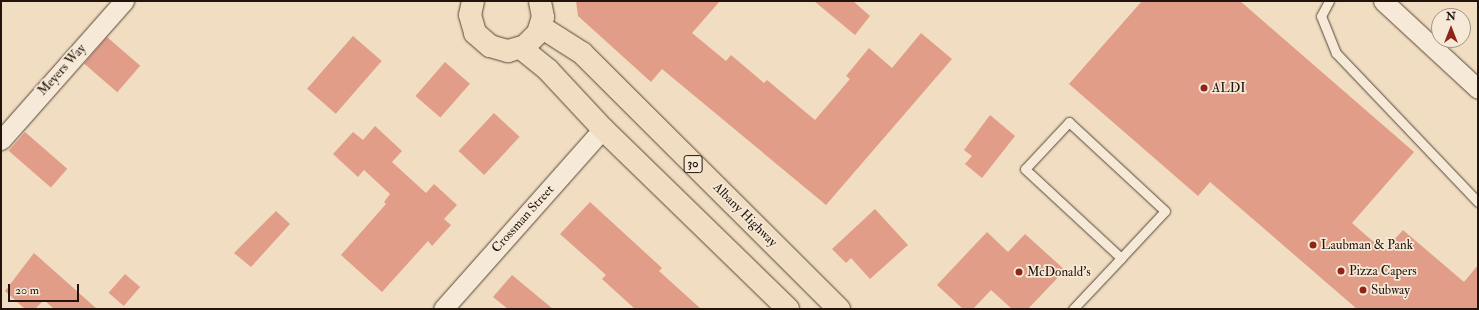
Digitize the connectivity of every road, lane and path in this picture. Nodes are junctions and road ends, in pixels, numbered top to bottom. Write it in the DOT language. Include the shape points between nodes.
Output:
graph roads {
  1 [pos="124,1"];
  2 [pos="540,1"];
  3 [pos="1328,1"];
  4 [pos="1383,1"];
  5 [pos="469,3"];
  6 [pos="541,27"];
  7 [pos="521,48"];
  8 [pos="1478,89"];
  9 [pos="603,129"];
  10 [pos="1,140"];
  11 [pos="1478,202"];
  12 [pos="1121,258"];
  13 [pos="443,309"];
  14 [pos="788,309"];
  15 [pos="839,309"];
  16 [pos="1073,309"];
  1 -- 10 [label="street, Meyers Way"];
  2 -- 6 [label="highway"];
  3 -- 11 [label="lane" via="1321,16 1336,53"];
  4 -- 8 [label="street"];
  5 -- 7 [label="highway" via="472,28 484,43 502,50"];
  6 -- 7 [label="highway" via="533,39"];
  6 -- 15 [label="highway, Albany Highway / 30" via="582,53"];
  7 -- 9 [label="highway" via="548,70"];
  9 -- 13 [label="street, Crossman Street"];
  9 -- 14 [label="highway"];
  12 -- 12 [label="lane" via="1165,212 1069,122 1025,169"];
  12 -- 16 [label="lane"];
}
